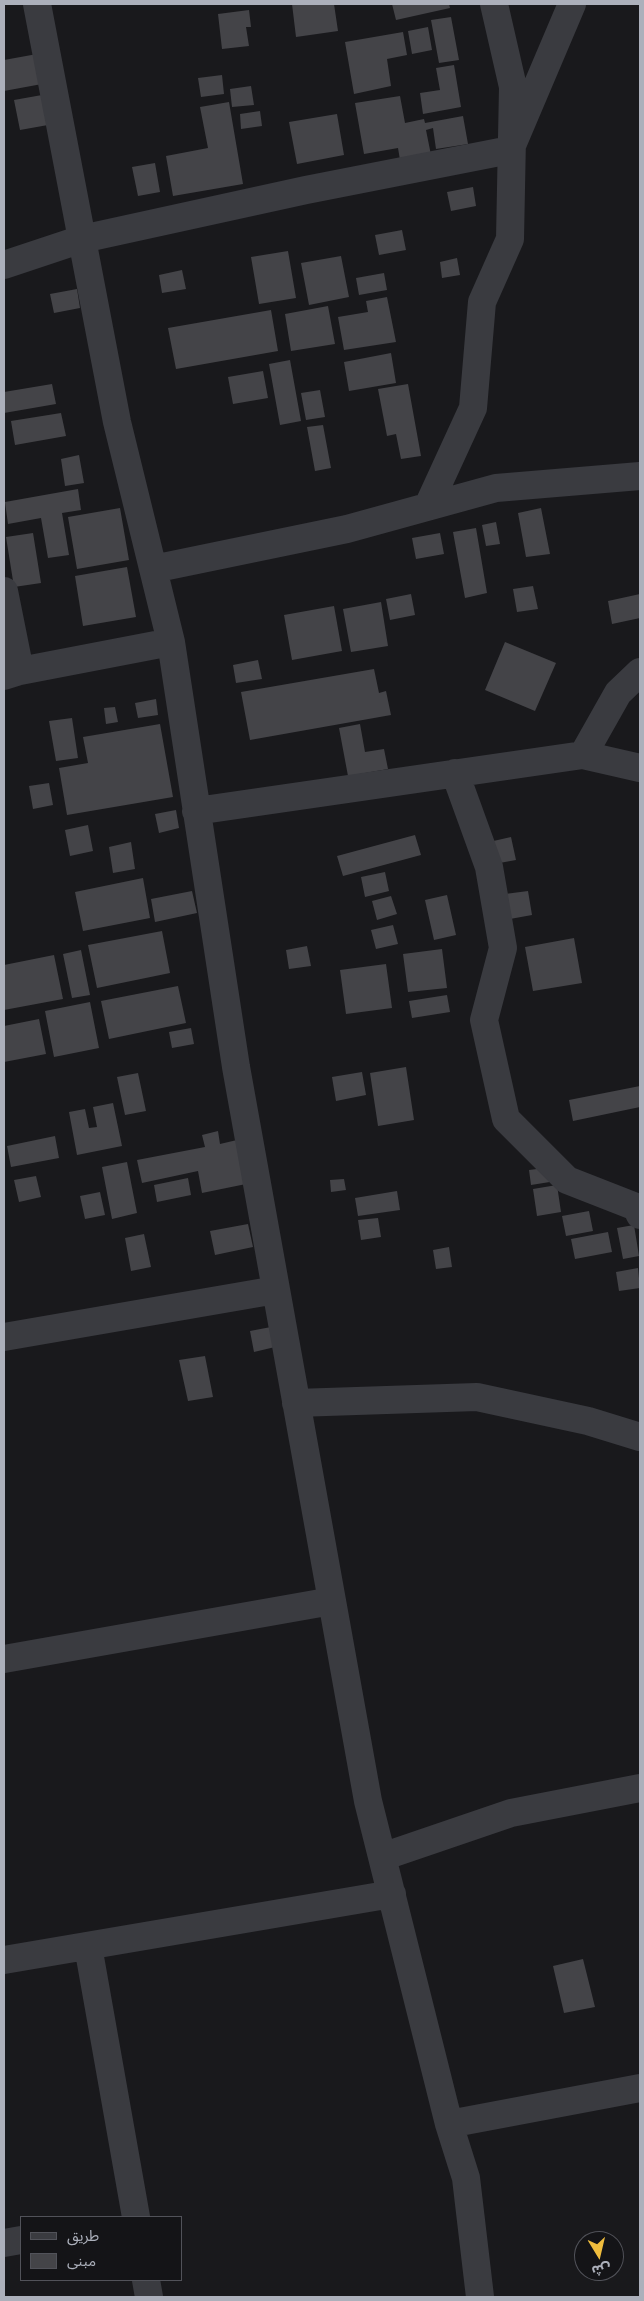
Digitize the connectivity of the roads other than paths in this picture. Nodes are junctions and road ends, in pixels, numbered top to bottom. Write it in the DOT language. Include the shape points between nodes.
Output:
graph roads {
  1 [pos="37,4"];
  2 [pos="494,4"];
  3 [pos="572,4"];
  4 [pos="510,150"];
  5 [pos="82,239"];
  6 [pos="4,265"];
  7 [pos="640,476"];
  8 [pos="428,506"];
  9 [pos="153,569"];
  10 [pos="4,591"];
  11 [pos="171,642"];
  12 [pos="640,672"];
  13 [pos="12,673"];
  14 [pos="584,755"];
  15 [pos="640,768"];
  16 [pos="455,774"];
  17 [pos="196,811"];
  18 [pos="640,1215"];
  19 [pos="276,1290"];
  20 [pos="4,1337"];
  21 [pos="296,1403"];
  22 [pos="640,1437"];
  23 [pos="332,1601"];
  24 [pos="4,1659"];
  25 [pos="640,1788"];
  26 [pos="382,1857"];
  27 [pos="392,1894"];
  28 [pos="88,1946"];
  29 [pos="4,1960"];
  30 [pos="640,2088"];
  31 [pos="449,2124"];
  32 [pos="136,2216"];
  33 [pos="20,2240"];
  34 [pos="4,2243"];
  35 [pos="146,2281"];
  36 [pos="149,2297"];
  37 [pos="480,2297"];
  1 -- 5 [label="street"];
  2 -- 4 [label="street" via="513,87"];
  3 -- 4 [label="street"];
  4 -- 5 [label="street"];
  4 -- 8 [label="street" via="510,240 482,302 473,408"];
  5 -- 6 [label="street"];
  5 -- 9 [label="street" via="117,422"];
  7 -- 8 [label="street" via="496,488"];
  8 -- 9 [label="street" via="347,528"];
  9 -- 11 [label="street"];
  10 -- 13 [label="street"];
  11 -- 13 [label="street"];
  11 -- 17 [label="street"];
  12 -- 14 [label="street" via="618,693"];
  14 -- 15 [label="street"];
  14 -- 16 [label="street"];
  16 -- 17 [label="street"];
  16 -- 18 [label="street" via="489,867 503,948 484,1020 506,1119 567,1180 636,1207"];
  17 -- 19 [label="street" via="236,1067"];
  19 -- 20 [label="street"];
  19 -- 21 [label="street"];
  21 -- 22 [label="street" via="477,1397 588,1421"];
  21 -- 23 [label="street"];
  23 -- 24 [label="street"];
  23 -- 26 [label="street" via="368,1801"];
  25 -- 26 [label="street" via="511,1813"];
  26 -- 27 [label="street"];
  27 -- 28 [label="street"];
  27 -- 31 [label="street"];
  28 -- 29 [label="street"];
  28 -- 32 [label="street"];
  30 -- 31 [label="street"];
  31 -- 37 [label="street" via="466,2178"];
  33 -- 34 [label="street"];
  35 -- 36 [label="street"];
}
